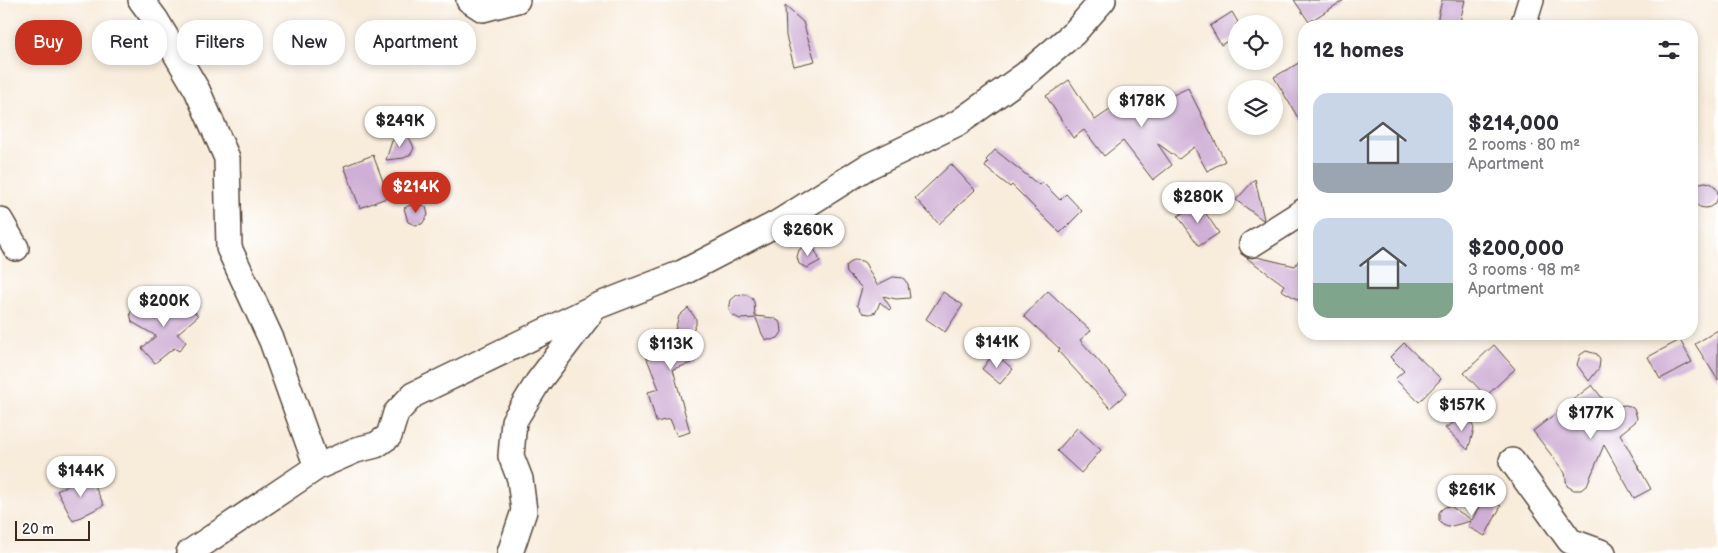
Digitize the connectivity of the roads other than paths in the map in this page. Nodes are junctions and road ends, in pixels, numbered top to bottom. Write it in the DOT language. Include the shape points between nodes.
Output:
graph roads {
  1 [pos="141,0"];
  2 [pos="469,0"];
  3 [pos="517,0"];
  4 [pos="1103,0"];
  5 [pos="1532,0"];
  6 [pos="1525,20"];
  7 [pos="1298,214"];
  8 [pos="0,220"];
  9 [pos="1252,244"];
  10 [pos="16,248"];
  11 [pos="595,307"];
  12 [pos="1512,461"];
  13 [pos="317,467"];
  14 [pos="1568,547"];
  15 [pos="189,553"];
  16 [pos="510,553"];
  17 [pos="1603,553"];
  1 -- 13 [label="street" via="197,90 227,158 229,248 272,342"];
  2 -- 3 [label="street" via="483,9"];
  4 -- 11 [label="street" via="1074,33 1025,75 958,123 867,167 776,224 682,273"];
  5 -- 6 [label="street"];
  7 -- 9 [label="street"];
  8 -- 10 [label="street"];
  11 -- 13 [label="street" via="413,395 396,413 389,436 376,445"];
  11 -- 16 [label="street" via="538,382 514,421 511,456 520,479 524,511"];
  12 -- 14 [label="street"];
  13 -- 15 [label="street"];
  14 -- 17 [label="street"];
}
